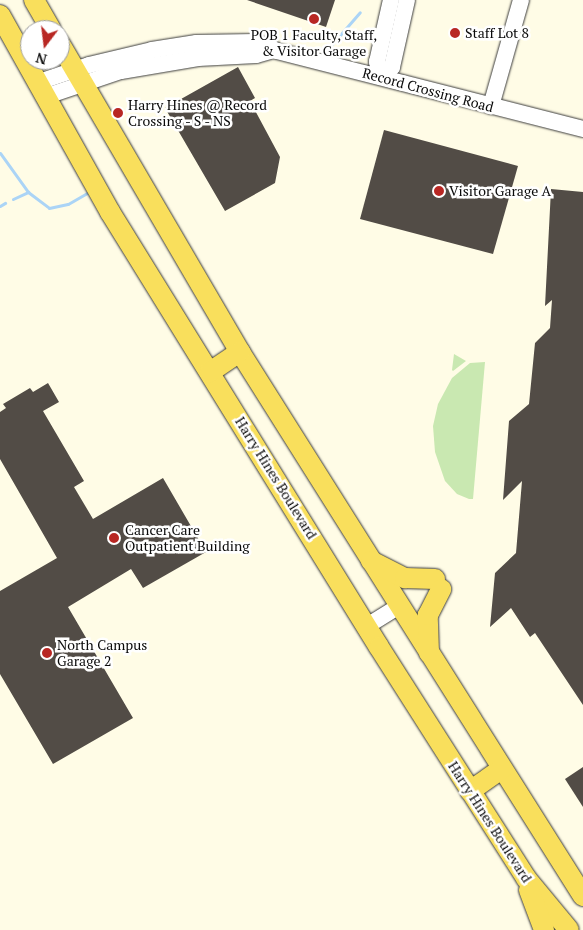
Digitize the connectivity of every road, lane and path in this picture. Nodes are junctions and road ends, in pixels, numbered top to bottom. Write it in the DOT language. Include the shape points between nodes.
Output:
graph roads {
  1 [pos="34,0"];
  2 [pos="390,0"];
  3 [pos="406,0"];
  4 [pos="520,0"];
  5 [pos="0,15"];
  6 [pos="46,20"];
  7 [pos="70,62"];
  8 [pos="78,76"];
  9 [pos="381,78"];
  10 [pos="40,90"];
  11 [pos="491,106"];
  12 [pos="583,129"];
  13 [pos="240,352"];
  14 [pos="210,372"];
  15 [pos="369,560"];
  16 [pos="398,607"];
  17 [pos="367,626"];
  18 [pos="429,655"];
  19 [pos="502,769"];
  20 [pos="470,791"];
  21 [pos="526,878"];
  22 [pos="583,896"];
  23 [pos="544,930"];
  24 [pos="569,930"];
  1 -- 6 [label="main road"];
  2 -- 9 [label="street" via="377,62"];
  3 -- 9 [label="street" via="392,67"];
  4 -- 11 [label="street"];
  5 -- 10 [label="main road, Harry Hines Boulevard"];
  7 -- 8 [label="main road"];
  8 -- 9 [label="street, Record Crossing Road" via="214,56 256,55 273,50"];
  8 -- 10 [label="street, Record Crossing Road"];
  8 -- 13 [label="main road"];
  9 -- 11 [label="street, Record Crossing Road"];
  10 -- 14 [label="main road, Harry Hines Boulevard"];
  11 -- 12 [label="street, Record Crossing Road"];
  13 -- 14 [label="main road"];
  13 -- 15 [label="main road"];
  14 -- 17 [label="main road, Harry Hines Boulevard"];
  15 -- 16 [label="main road"];
  15 -- 18 [label="main road" via="405,578 438,584 428,616"];
  16 -- 17 [label="street"];
  16 -- 18 [label="main road"];
  17 -- 20 [label="main road, Harry Hines Boulevard"];
  18 -- 19 [label="main road"];
  19 -- 20 [label="main road"];
  19 -- 22 [label="main road"];
  20 -- 21 [label="main road, Harry Hines Boulevard"];
  21 -- 23 [label="main road"];
  21 -- 24 [label="main road, Harry Hines Boulevard"];
}
